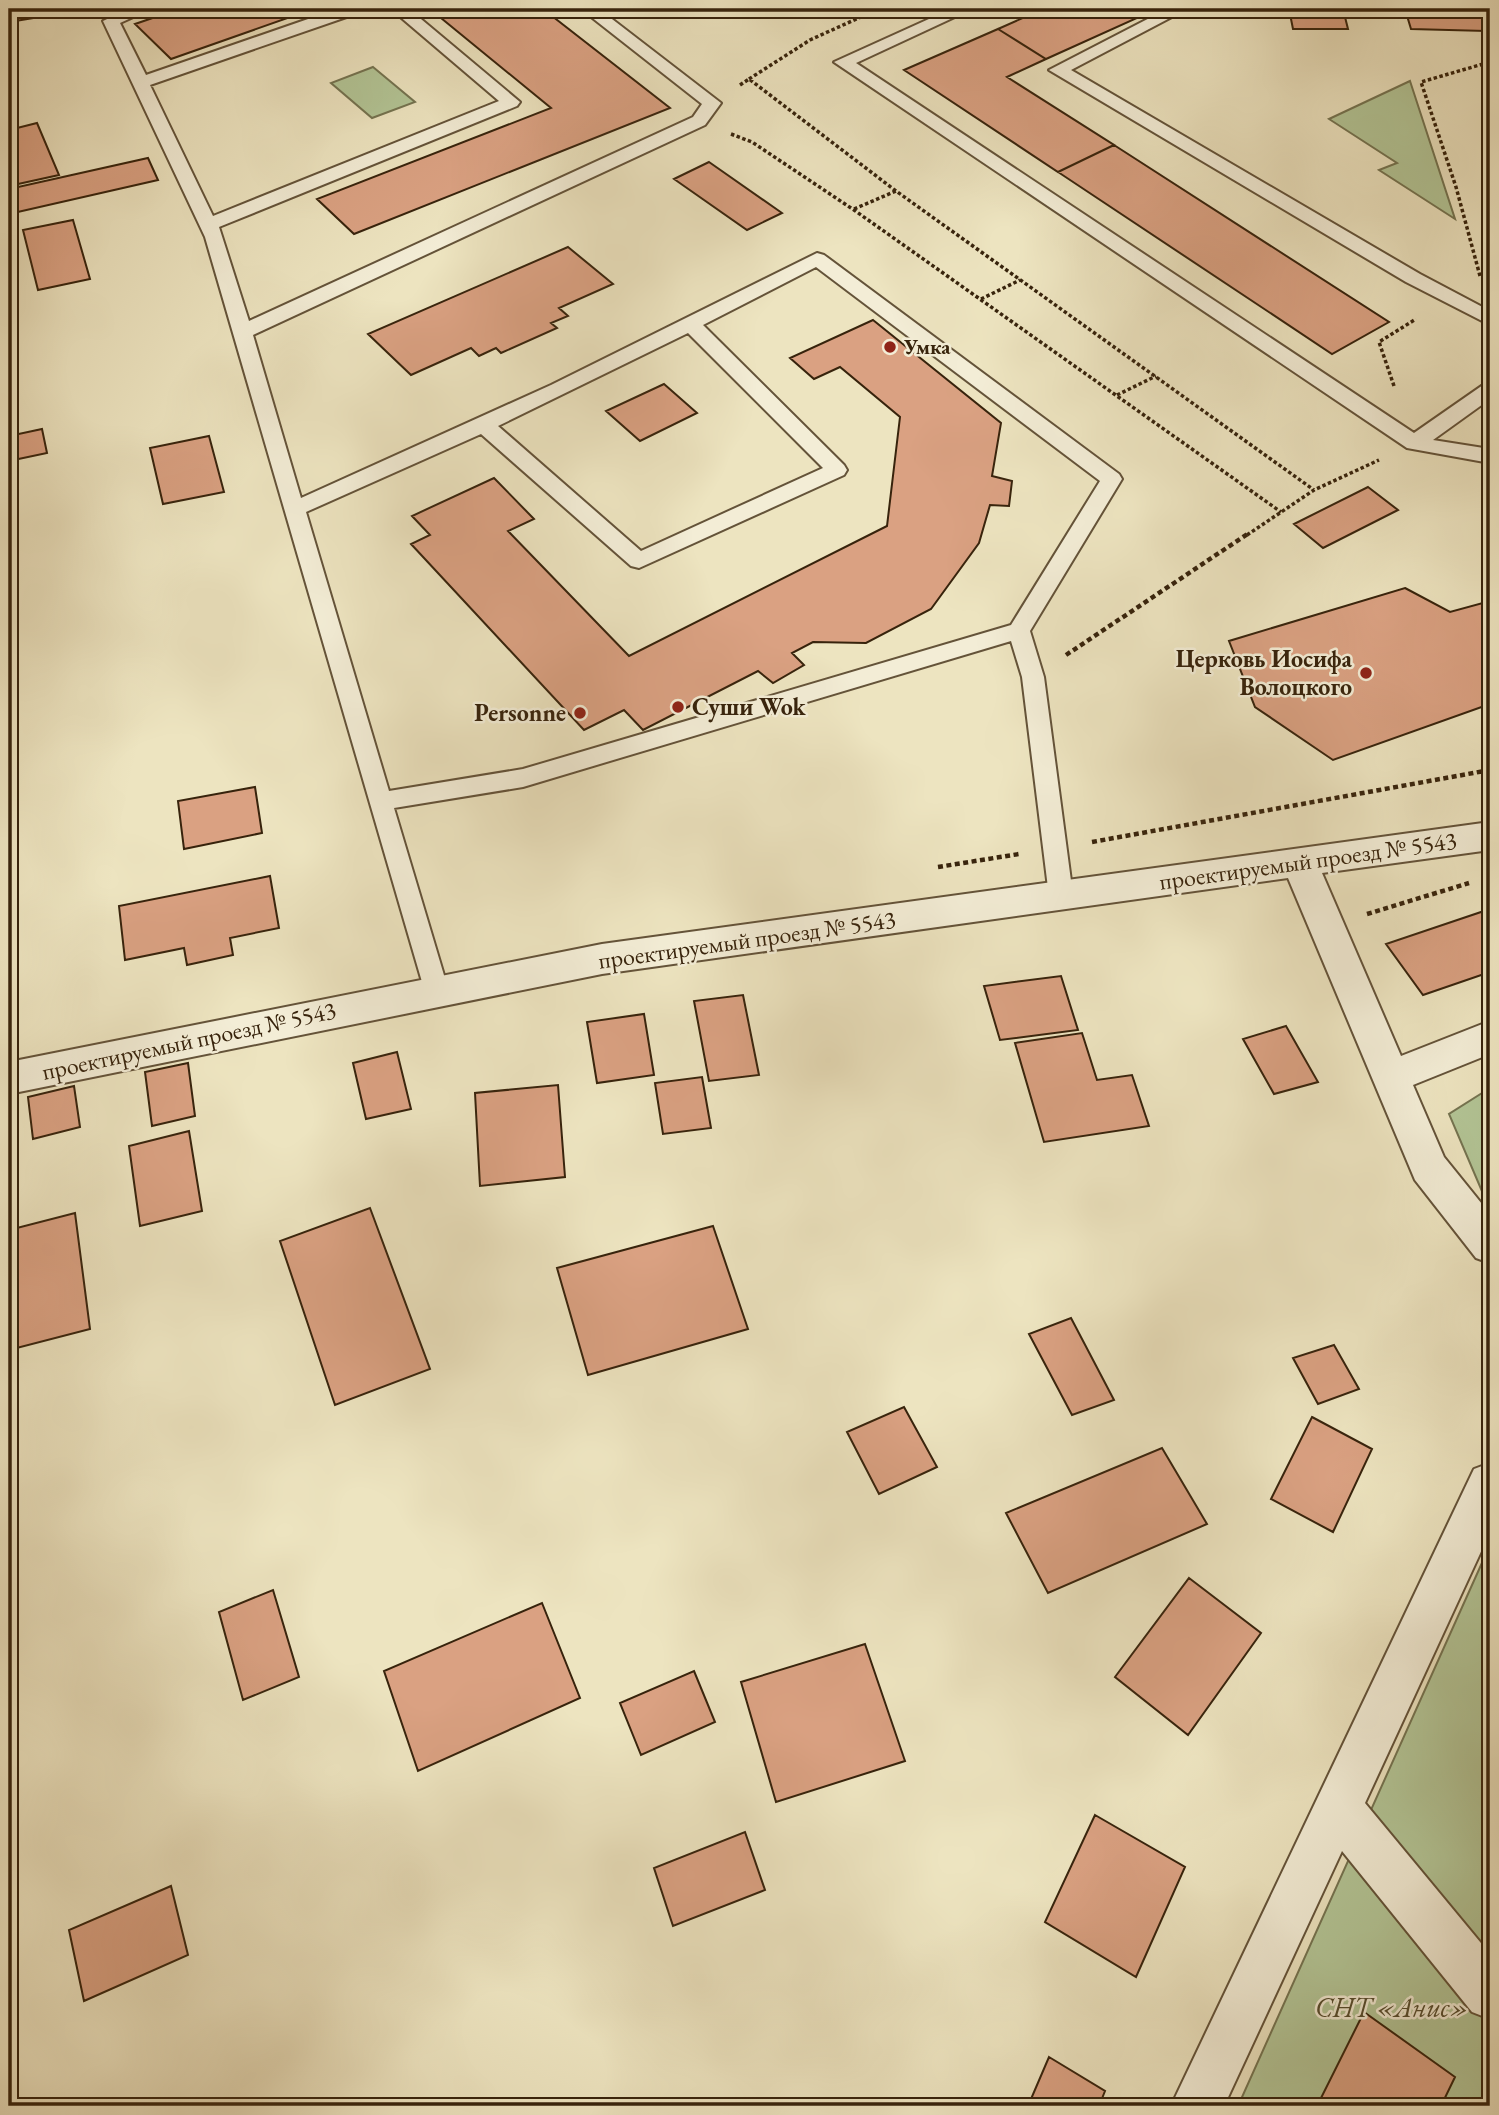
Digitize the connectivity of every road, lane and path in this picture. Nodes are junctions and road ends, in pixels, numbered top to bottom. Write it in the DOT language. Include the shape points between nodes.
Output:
graph roads {
  1 [pos="143,9"];
  2 [pos="352,9"];
  3 [pos="399,9"];
  4 [pos="589,9"];
  5 [pos="878,9"];
  6 [pos="964,9"];
  7 [pos="1179,9"];
  8 [pos="1490,62"];
  9 [pos="749,79"];
  10 [pos="140,83"];
  11 [pos="712,103"];
  12 [pos="752,142"];
  13 [pos="896,191"];
  14 [pos="854,209"];
  15 [pos="208,225"];
  16 [pos="1020,279"];
  17 [pos="1483,288"];
  18 [pos="980,299"];
  19 [pos="1490,319"];
  20 [pos="691,325"];
  21 [pos="242,332"];
  22 [pos="1156,376"];
  23 [pos="1490,390"];
  24 [pos="1116,395"];
  25 [pos="483,424"];
  26 [pos="1414,443"];
  27 [pos="1490,456"];
  28 [pos="1314,490"];
  29 [pos="294,509"];
  30 [pos="1281,512"];
  31 [pos="1019,631"];
  32 [pos="1033,677"];
  33 [pos="1490,770"];
  34 [pos="380,801"];
  35 [pos="1490,836"];
  36 [pos="1091,842"];
  37 [pos="1300,864"];
  38 [pos="1481,880"];
  39 [pos="1061,896"];
  40 [pos="1326,924"];
  41 [pos="436,992"];
  42 [pos="1490,1037"];
  43 [pos="9,1078"];
  44 [pos="1389,1078"];
  45 [pos="1490,1245"];
  46 [pos="1490,1484"];
  47 [pos="1338,1808"];
  48 [pos="1490,1994"];
  49 [pos="1200,2104"];
  1 -- 10 [label="lane" via="111,21"];
  2 -- 10 [label="lane"];
  3 -- 15 [label="lane" via="511,102"];
  4 -- 11 [label="lane"];
  5 -- 9 [label="path" via="806,38"];
  6 -- 26 [label="lane" via="843,62"];
  7 -- 19 [label="lane" via="1058,70"];
  8 -- 17 [label="path" via="1421,82 1457,187"];
  9 -- 11 [label="path"];
  9 -- 13 [label="path"];
  10 -- 15 [label="lane"];
  11 -- 21 [label="lane" via="699,121"];
  12 -- 14 [label="path"];
  13 -- 14 [label="path"];
  13 -- 16 [label="path"];
  14 -- 18 [label="path"];
  15 -- 21 [label="lane"];
  16 -- 18 [label="path"];
  16 -- 22 [label="path"];
  18 -- 24 [label="path"];
  20 -- 25 [label="lane"];
  20 -- 25 [label="lane" via="837,470 639,561"];
  20 -- 31 [label="lane" via="817,259 1112,478"];
  21 -- 29 [label="lane"];
  22 -- 24 [label="path"];
  22 -- 28 [label="path"];
  23 -- 26 [label="lane"];
  24 -- 30 [label="path"];
  25 -- 29 [label="lane"];
  26 -- 27 [label="lane"];
  26 -- 28 [label="path"];
  28 -- 30 [label="path"];
  29 -- 34 [label="lane"];
  30 -- 32 [label="path"];
  31 -- 32 [label="lane"];
  31 -- 34 [label="lane" via="523,778"];
  32 -- 39 [label="lane"];
  33 -- 36 [label="path"];
  34 -- 41 [label="lane"];
  35 -- 37 [label="street, проектируемый проезд № 5543"];
  37 -- 39 [label="street, проектируемый проезд № 5543"];
  37 -- 40 [label="street"];
  38 -- 40 [label="path"];
  39 -- 41 [label="street, проектируемый проезд № 5543" via="602,959"];
  40 -- 44 [label="street"];
  41 -- 43 [label="street, проектируемый проезд № 5543"];
  42 -- 44 [label="street"];
  44 -- 45 [label="street" via="1429,1168"];
  46 -- 47 [label="street"];
  47 -- 48 [label="street"];
  47 -- 49 [label="street"];
}
